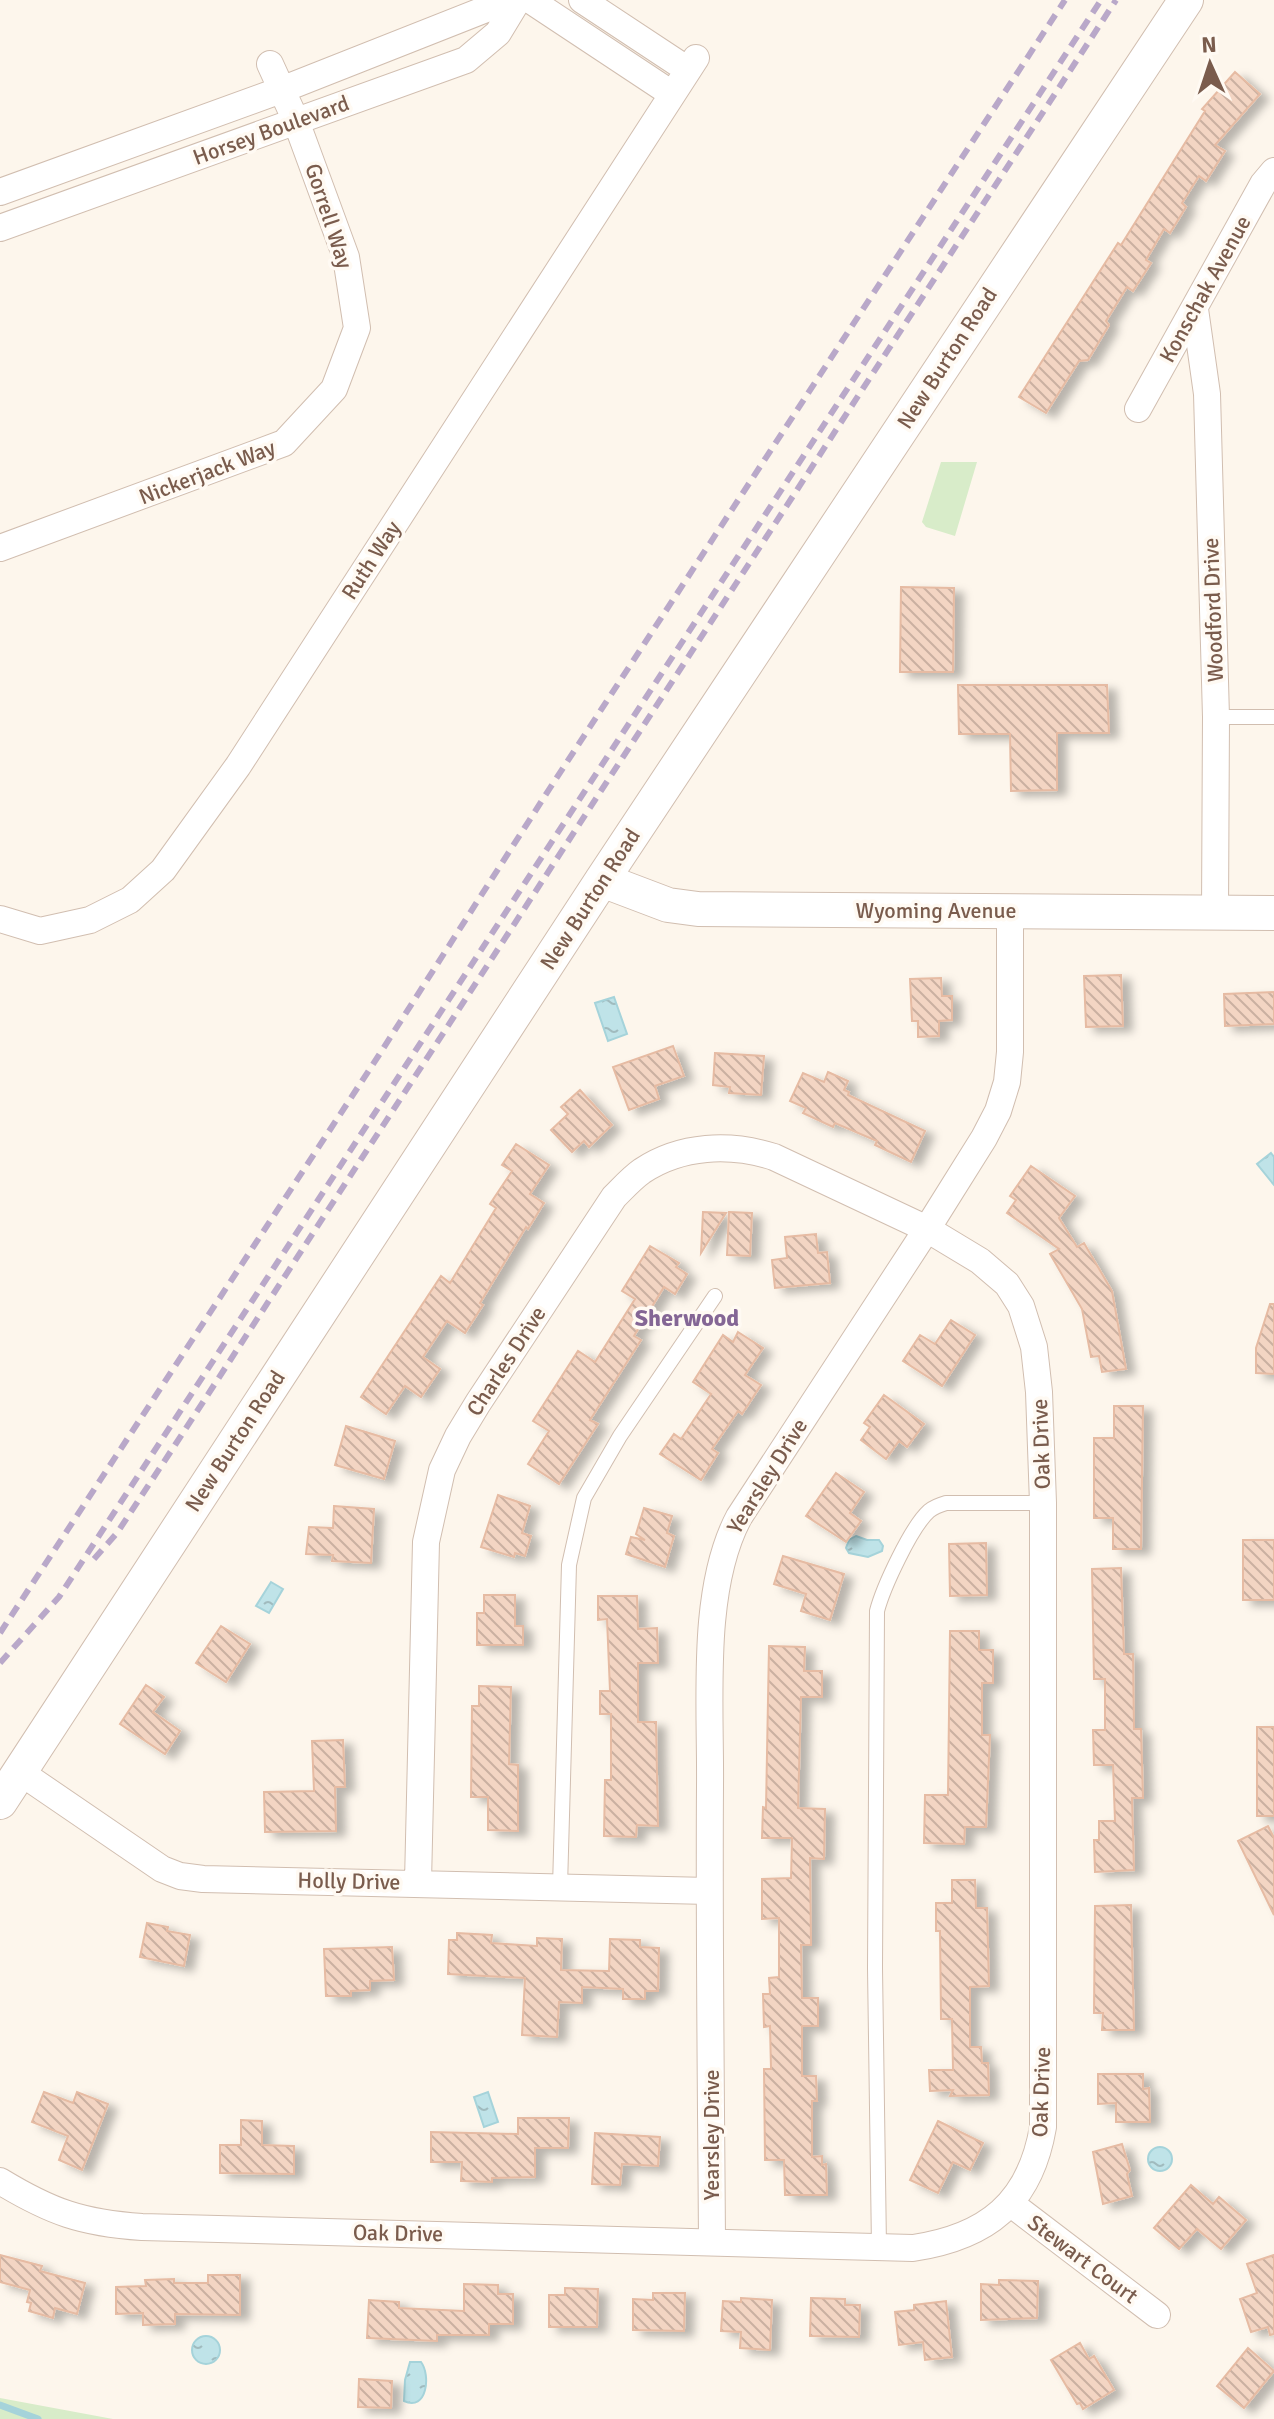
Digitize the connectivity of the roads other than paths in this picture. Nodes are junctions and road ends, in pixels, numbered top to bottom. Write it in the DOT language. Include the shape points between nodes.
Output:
graph roads {
  1 [pos="509,0"];
  2 [pos="518,0"];
  3 [pos="530,0"];
  4 [pos="582,0"];
  5 [pos="1186,0"];
  6 [pos="270,64"];
  7 [pos="281,90"];
  8 [pos="672,94"];
  9 [pos="296,121"];
  10 [pos="1270,182"];
  11 [pos="0,192"];
  12 [pos="0,228"];
  13 [pos="1195,309"];
  14 [pos="357,328"];
  15 [pos="1138,409"];
  16 [pos="0,548"];
  17 [pos="1216,717"];
  18 [pos="1274,717"];
  19 [pos="602,880"];
  20 [pos="1010,910"];
  21 [pos="1215,912"];
  22 [pos="1274,913"];
  23 [pos="0,919"];
  24 [pos="927,1229"];
  25 [pos="715,1296"];
  26 [pos="1043,1503"];
  27 [pos="20,1772"];
  28 [pos="0,1802"];
  29 [pos="418,1882"];
  30 [pos="560,1887"];
  31 [pos="709,1891"];
  32 [pos="0,2181"];
  33 [pos="1010,2203"];
  34 [pos="712,2241"];
  35 [pos="879,2247"];
  36 [pos="1157,2315"];
  1 -- 7 [label="street, Horsey Boulevard"];
  2 -- 9 [label="street, Horsey Boulevard" via="498,33 466,60"];
  3 -- 8 [label="street"];
  4 -- 8 [label="street, Ruth Way" via="692,64"];
  5 -- 19 [label="street, New Burton Road"];
  6 -- 7 [label="street, Gorrell Way"];
  7 -- 9 [label="street, Gorrell Way"];
  7 -- 11 [label="street, Horsey Boulevard"];
  8 -- 23 [label="street, Ruth Way" via="238,766 163,870 130,900 90,920 40,931"];
  9 -- 12 [label="street, Horsey Boulevard"];
  9 -- 14 [label="street, Gorrell Way" via="346,257"];
  10 -- 13 [label="street, Konschak Avenue"];
  13 -- 15 [label="street, Konschak Avenue"];
  13 -- 17 [label="street, Woodford Drive" via="1207,394"];
  14 -- 16 [label="street, Nickerjack Way" via="334,389 284,443"];
  17 -- 18 [label="lane"];
  17 -- 21 [label="street, Woodford Drive"];
  19 -- 20 [label="street, Wyoming Avenue" via="668,905 698,909"];
  19 -- 27 [label="street, New Burton Road"];
  20 -- 21 [label="street, Wyoming Avenue"];
  20 -- 24 [label="street, Yearsley Drive" via="1007,1082 984,1138"];
  21 -- 22 [label="street, Wyoming Avenue"];
  24 -- 26 [label="street, Oak Drive" via="980,1261 1007,1284 1021,1306 1038,1377"];
  24 -- 29 [label="street, Charles Drive" via="751,1149 726,1147 664,1158 614,1197 478,1403 442,1470 426,1542"];
  24 -- 31 [label="street, Yearsley Drive" via="726,1542 718,1571 712,1646"];
  25 -- 30 [label="lane" via="584,1498 569,1565"];
  26 -- 33 [label="street, Oak Drive" via="1043,2127 1029,2176"];
  26 -- 35 [label="lane" via="946,1503 932,1508 881,1593 877,1611"];
  27 -- 28 [label="street, New Burton Road"];
  27 -- 29 [label="street, Holly Drive" via="180,1876"];
  29 -- 30 [label="street, Holly Drive"];
  30 -- 31 [label="street, Holly Drive"];
  31 -- 34 [label="street, Yearsley Drive"];
  32 -- 34 [label="street, Oak Drive" via="49,2208 105,2224"];
  33 -- 35 [label="street, Oak Drive" via="976,2231 947,2243"];
  33 -- 36 [label="street, Stewart Court"];
  34 -- 35 [label="street, Oak Drive"];
}
